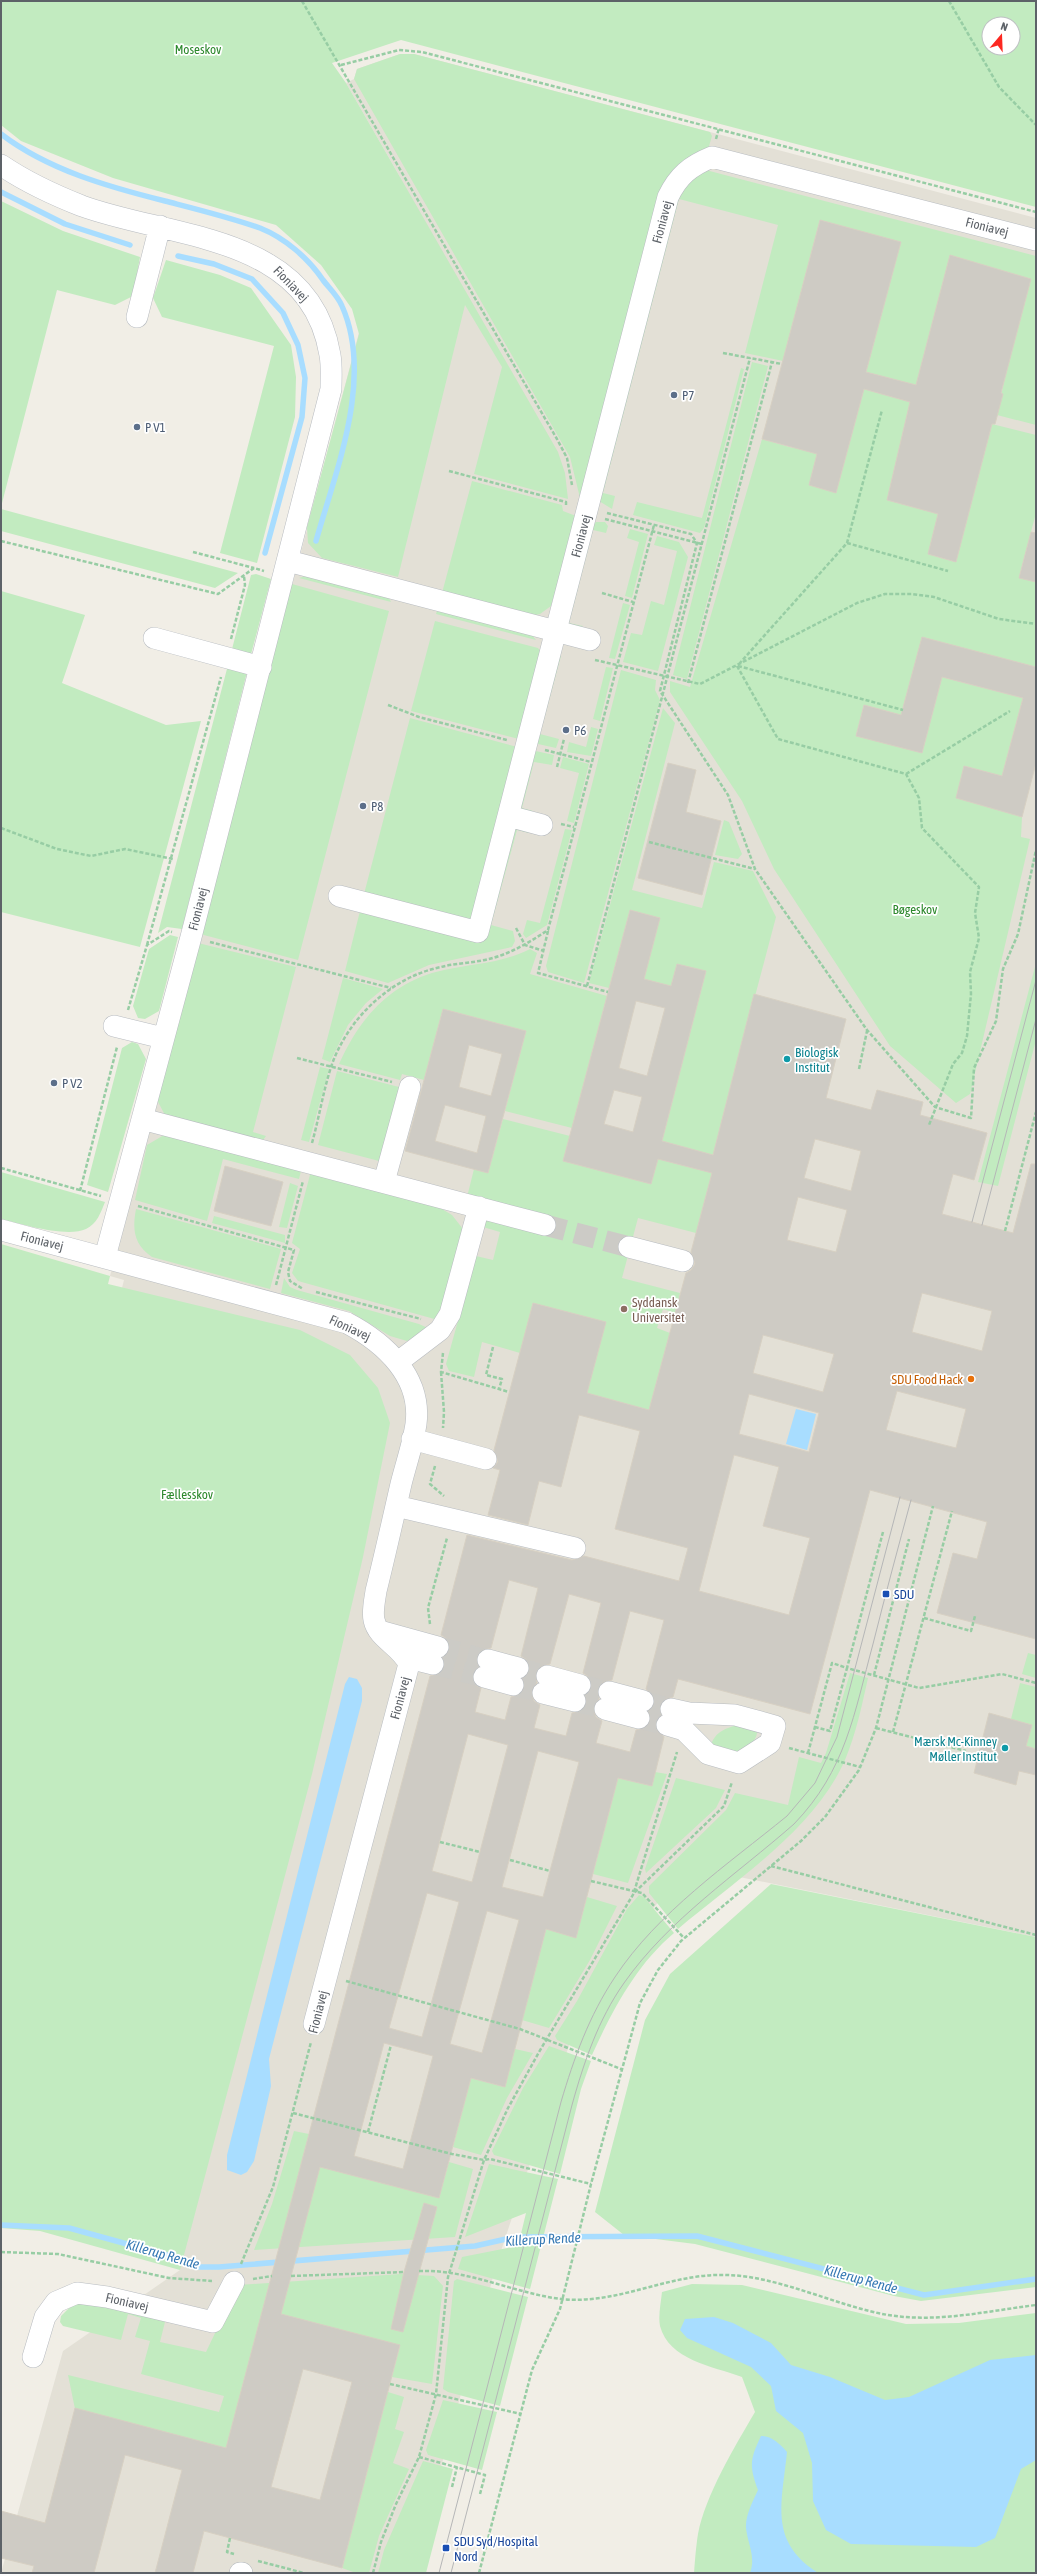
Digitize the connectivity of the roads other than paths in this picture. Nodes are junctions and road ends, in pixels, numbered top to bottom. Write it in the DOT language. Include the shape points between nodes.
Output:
graph roads {
  1 [pos="1,165"];
  2 [pos="160,226"];
  3 [pos="1036,240"];
  4 [pos="137,317"];
  5 [pos="286,569"];
  6 [pos="556,631"];
  7 [pos="154,638"];
  8 [pos="591,649"];
  9 [pos="261,667"];
  10 [pos="508,816"];
  11 [pos="542,825"];
  12 [pos="339,896"];
  13 [pos="114,1026"];
  14 [pos="163,1038"];
  15 [pos="402,1084"];
  16 [pos="142,1119"];
  17 [pos="384,1182"];
  18 [pos="479,1207"];
  19 [pos="545,1225"];
  20 [pos="1,1230"];
  21 [pos="629,1247"];
  22 [pos="105,1257"];
  23 [pos="683,1261"];
  24 [pos="398,1362"];
  25 [pos="412,1439"];
  26 [pos="486,1459"];
  27 [pos="396,1506"];
  28 [pos="575,1548"];
  29 [pos="378,1631"];
  30 [pos="405,1657"];
  31 [pos="486,1669"];
  32 [pos="516,1677"];
  33 [pos="545,1684"];
  34 [pos="577,1693"];
  35 [pos="607,1701"];
  36 [pos="641,1710"];
  37 [pos="739,1763"];
  38 [pos="314,2024"];
  39 [pos="234,2282"];
  40 [pos="33,2357"];
  1 -- 2 [label="street, Fioniavej" via="24,180 83,206"];
  2 -- 4 [label="street"];
  2 -- 5 [label="street, Fioniavej" via="221,242 269,262 306,298 323,327 330,356 331,389"];
  3 -- 6 [label="street, Fioniavej" via="712,157 692,165 676,180 668,197"];
  5 -- 6 [label="street"];
  5 -- 9 [label="street, Fioniavej"];
  6 -- 8 [label="street"];
  6 -- 10 [label="street, Fioniavej"];
  7 -- 9 [label="street"];
  9 -- 14 [label="street, Fioniavej"];
  10 -- 11 [label="street"];
  10 -- 12 [label="street, Fioniavej" via="478,932"];
  13 -- 14 [label="street"];
  14 -- 16 [label="street, Fioniavej"];
  15 -- 17 [label="street"];
  16 -- 17 [label="street"];
  16 -- 22 [label="street, Fioniavej"];
  17 -- 18 [label="street"];
  18 -- 19 [label="street"];
  18 -- 24 [label="street" via="450,1314 440,1330"];
  20 -- 22 [label="street, Fioniavej"];
  21 -- 23 [label="street"];
  22 -- 24 [label="street, Fioniavej" via="347,1323 370,1335"];
  24 -- 25 [label="street, Fioniavej" via="413,1392 416,1424"];
  25 -- 26 [label="street"];
  25 -- 27 [label="street, Fioniavej"];
  27 -- 28 [label="street"];
  27 -- 29 [label="street, Fioniavej" via="376,1591 373,1618"];
  29 -- 30 [label="street, Fioniavej"];
  29 -- 30 [label="street" via="435,1655"];
  30 -- 38 [label="street, Fioniavej" via="409,1664"];
  31 -- 32 [label="street"];
  33 -- 34 [label="street"];
  35 -- 36 [label="street"];
  37 -- 37 [label="street" via="708,1754 674,1721 689,1713 735,1715 775,1726 770,1743"];
  39 -- 40 [label="street, Fioniavej" via="214,2322 107,2296 77,2293 56,2302 45,2317"];
}
